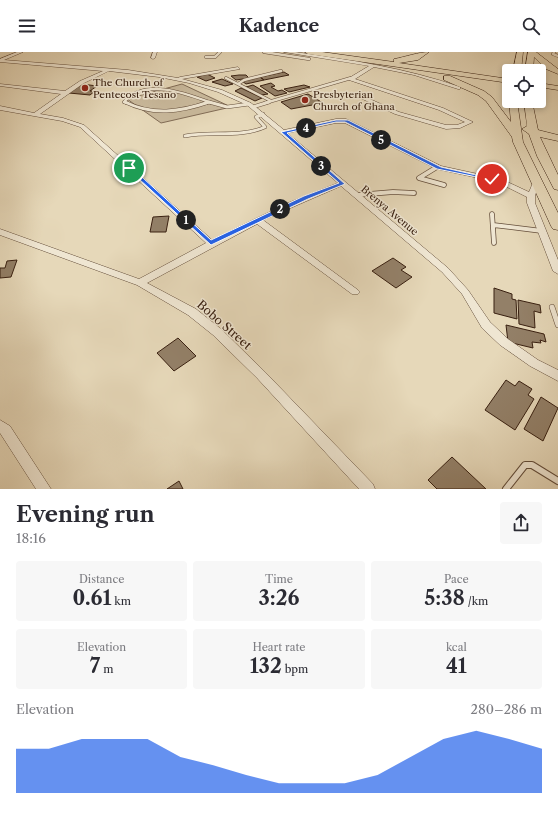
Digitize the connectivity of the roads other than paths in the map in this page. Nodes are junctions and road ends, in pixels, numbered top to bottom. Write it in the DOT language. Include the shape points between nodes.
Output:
graph roads {
  1 [pos="21,52"];
  2 [pos="155,52"];
  3 [pos="220,52"];
  4 [pos="264,52"];
  5 [pos="286,52"];
  6 [pos="331,52"];
  7 [pos="510,52"];
  8 [pos="554,52"];
  9 [pos="520,53"];
  10 [pos="430,54"];
  11 [pos="531,54"];
  12 [pos="296,55"];
  13 [pos="308,55"];
  14 [pos="558,56"];
  15 [pos="206,57"];
  16 [pos="153,58"];
  17 [pos="0,60"];
  18 [pos="393,63"];
  19 [pos="440,63"];
  20 [pos="518,64"];
  21 [pos="530,64"];
  22 [pos="373,65"];
  23 [pos="238,68"];
  24 [pos="453,69"];
  25 [pos="108,70"];
  26 [pos="281,71"];
  27 [pos="558,72"];
  28 [pos="226,78"];
  29 [pos="351,78"];
  30 [pos="500,78"];
  31 [pos="179,79"];
  32 [pos="238,84"];
  33 [pos="0,85"];
  34 [pos="458,88"];
  35 [pos="65,93"];
  36 [pos="393,93"];
  37 [pos="360,97"];
  38 [pos="368,100"];
  39 [pos="271,101"];
  40 [pos="210,102"];
  41 [pos="426,104"];
  42 [pos="251,106"];
  43 [pos="0,108"];
  44 [pos="514,108"];
  45 [pos="520,108"];
  46 [pos="529,108"];
  47 [pos="533,108"];
  48 [pos="410,112"];
  49 [pos="36,114"];
  50 [pos="263,114"];
  51 [pos="284,132"];
  52 [pos="533,132"];
  53 [pos="558,133"];
  54 [pos="516,135"];
  55 [pos="185,136"];
  56 [pos="558,138"];
  57 [pos="437,167"];
  58 [pos="537,180"];
  59 [pos="343,184"];
  60 [pos="444,185"];
  61 [pos="558,186"];
  62 [pos="414,193"];
  63 [pos="357,195"];
  64 [pos="531,196"];
  65 [pos="492,214"];
  66 [pos="257,220"];
  67 [pos="493,225"];
  68 [pos="558,226"];
  69 [pos="542,231"];
  70 [pos="0,232"];
  71 [pos="211,243"];
  72 [pos="494,243"];
  73 [pos="558,271"];
  74 [pos="140,283"];
  75 [pos="355,292"];
  76 [pos="552,307"];
  77 [pos="558,325"];
  78 [pos="558,376"];
  79 [pos="0,426"];
  80 [pos="558,481"];
  81 [pos="44,489"];
  82 [pos="368,489"];
  83 [pos="506,489"];
  1 -- 17 [label="street"];
  2 -- 16 [label="street"];
  3 -- 15 [label="lane" via="215,57"];
  4 -- 12 [label="lane"];
  5 -- 12 [label="street"];
  6 -- 18 [label="highway"];
  7 -- 9 [label="highway"];
  8 -- 14 [label="lane"];
  9 -- 11 [label="highway"];
  9 -- 20 [label="highway"];
  10 -- 18 [label="highway"];
  11 -- 21 [label="highway"];
  11 -- 27 [label="highway"];
  12 -- 13 [label="lane"];
  12 -- 22 [label="street"];
  13 -- 18 [label="highway"];
  17 -- 25 [label="street, Brenya Avenue"];
  18 -- 24 [label="highway"];
  18 -- 30 [label="highway"];
  18 -- 54 [label="highway" via="445,77 481,93 494,105"];
  19 -- 24 [label="highway"];
  22 -- 29 [label="street"];
  22 -- 34 [label="street" via="413,72"];
  23 -- 31 [label="street"];
  24 -- 30 [label="highway"];
  25 -- 31 [label="street, Brenya Avenue"];
  25 -- 35 [label="street"];
  26 -- 32 [label="lane" via="244,80"];
  28 -- 32 [label="lane"];
  29 -- 36 [label="street"];
  29 -- 39 [label="lane"];
  31 -- 42 [label="street, Brenya Avenue" via="219,90"];
  32 -- 39 [label="lane"];
  33 -- 35 [label="street"];
  35 -- 49 [label="street"];
  36 -- 38 [label="street"];
  36 -- 41 [label="street"];
  37 -- 38 [label="street"];
  38 -- 48 [label="street"];
  39 -- 42 [label="lane"];
  40 -- 40 [label="lane" via="188,94 160,89 137,92 127,96 124,102 134,108 156,113 186,109"];
  40 -- 42 [label="lane" via="219,106"];
  41 -- 48 [label="street"];
  41 -- 48 [label="street" via="470,122 451,128"];
  42 -- 50 [label="street, Brenya Avenue"];
  43 -- 49 [label="street"];
  44 -- 54 [label="highway"];
  45 -- 52 [label="highway" via="525,127"];
  46 -- 52 [label="highway"];
  47 -- 53 [label="highway" via="543,125"];
  49 -- 71 [label="street" via="74,123 88,131"];
  50 -- 51 [label="street, Brenya Avenue"];
  50 -- 55 [label="lane" via="256,117 265,127 262,130"];
  51 -- 57 [label="street" via="342,120"];
  51 -- 59 [label="street, Brenya Avenue"];
  52 -- 56 [label="highway"];
  52 -- 61 [label="highway"];
  54 -- 58 [label="highway"];
  57 -- 60 [label="lane" via="419,178"];
  57 -- 64 [label="street" via="499,180"];
  58 -- 64 [label="street"];
  58 -- 68 [label="highway"];
  59 -- 63 [label="street, Brenya Avenue"];
  59 -- 66 [label="street"];
  62 -- 63 [label="lane"];
  63 -- 78 [label="street, Brenya Avenue" via="445,270 465,292 486,325 504,342"];
  64 -- 69 [label="street" via="531,203"];
  65 -- 67 [label="lane"];
  66 -- 71 [label="street"];
  66 -- 75 [label="street"];
  67 -- 69 [label="lane"];
  67 -- 72 [label="lane"];
  69 -- 73 [label="street"];
  70 -- 74 [label="street, Bobo Street"];
  71 -- 74 [label="street"];
  74 -- 82 [label="street, Bobo Street" via="192,312 217,332"];
  76 -- 77 [label="lane"];
  79 -- 81 [label="street" via="6,430"];
  80 -- 83 [label="lane" via="532,465 525,465"];
}
